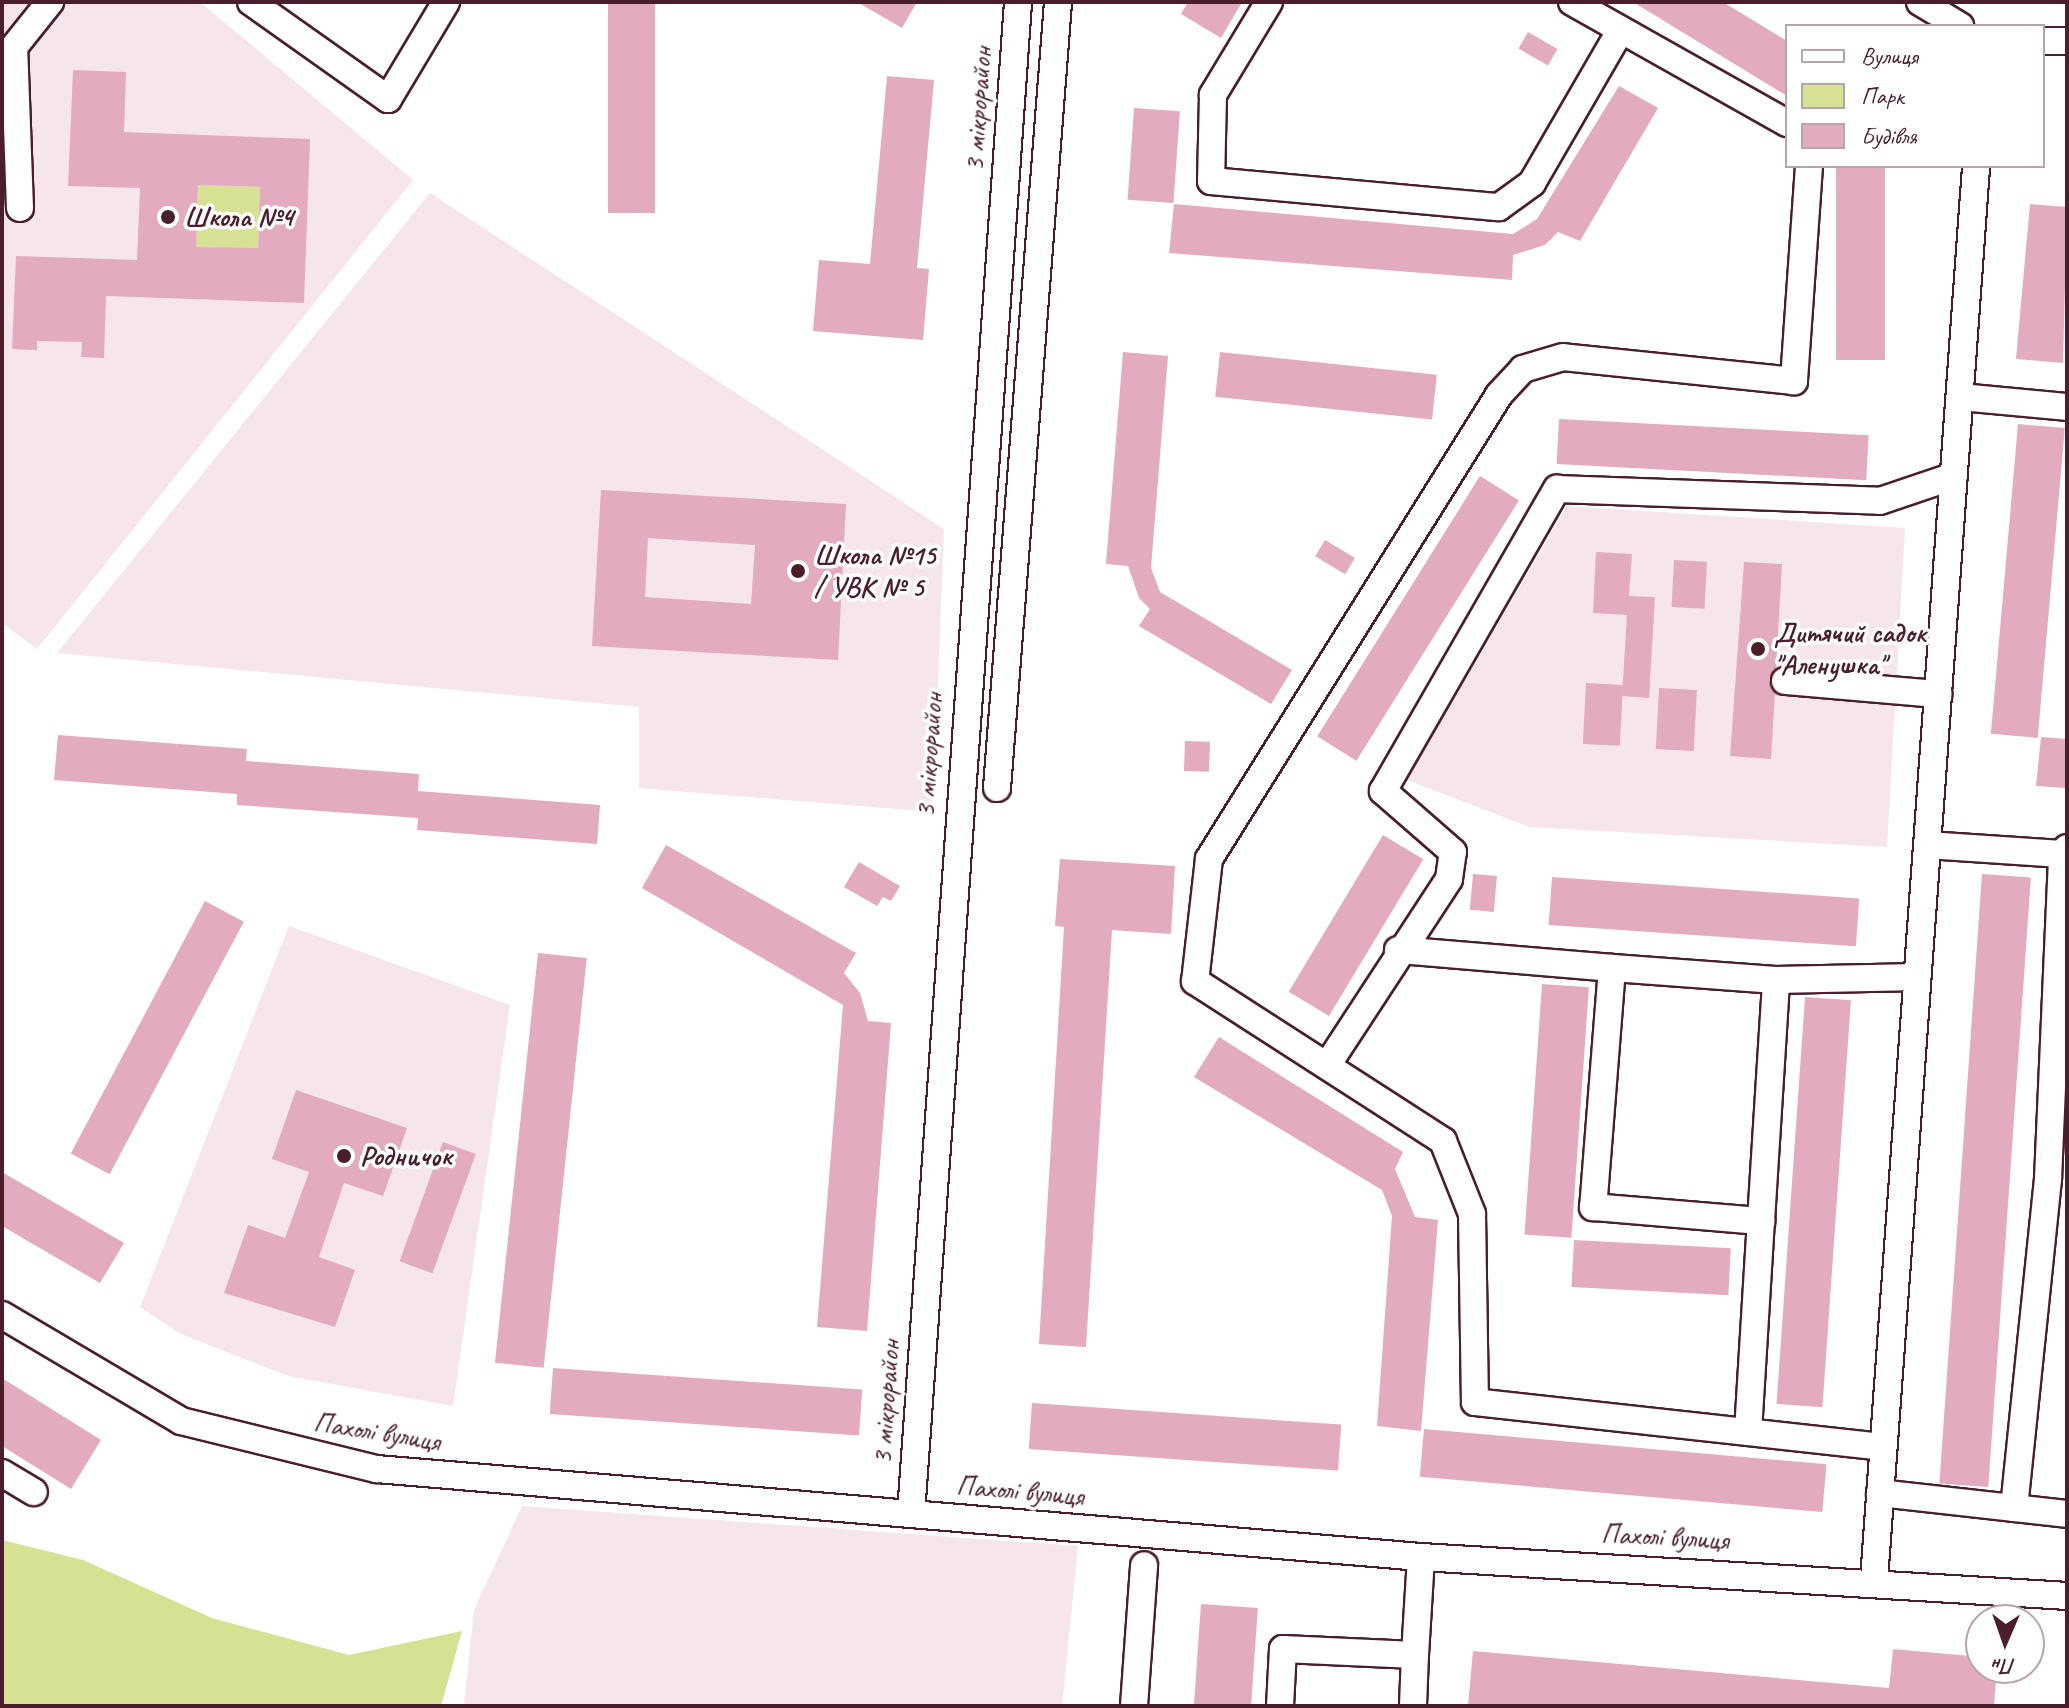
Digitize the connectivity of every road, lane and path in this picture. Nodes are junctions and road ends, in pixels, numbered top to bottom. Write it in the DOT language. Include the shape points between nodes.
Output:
graph roads {
  1 [pos="50,2"];
  2 [pos="251,2"];
  3 [pos="446,2"];
  4 [pos="1018,2"];
  5 [pos="1058,2"];
  6 [pos="1269,2"];
  7 [pos="1572,2"];
  8 [pos="1920,2"];
  9 [pos="1957,24"];
  10 [pos="1619,33"];
  11 [pos="2045,41"];
  12 [pos="2067,41"];
  13 [pos="1785,122"];
  14 [pos="1809,168"];
  15 [pos="1976,168"];
  16 [pos="20,208"];
  17 [pos="1960,397"];
  18 [pos="2067,407"];
  19 [pos="1954,476"];
  20 [pos="1785,681"];
  21 [pos="1938,694"];
  22 [pos="997,788"];
  23 [pos="1927,845"];
  24 [pos="2064,851"];
  25 [pos="1398,950"];
  26 [pos="1612,968"];
  27 [pos="1917,977"];
  28 [pos="1776,980"];
  29 [pos="1328,1064"];
  30 [pos="1761,1221"];
  31 [pos="2,1315"];
  32 [pos="1748,1432"];
  33 [pos="1883,1447"];
  34 [pos="2,1473"];
  35 [pos="34,1492"];
  36 [pos="1880,1493"];
  37 [pos="2014,1508"];
  38 [pos="911,1514"];
  39 [pos="2067,1514"];
  40 [pos="1421,1557"];
  41 [pos="1144,1565"];
  42 [pos="1874,1580"];
  43 [pos="2067,1596"];
  44 [pos="1415,1655"];
  45 [pos="1134,1706"];
  46 [pos="1280,1706"];
  47 [pos="1413,1706"];
  1 -- 16 [label="street" via="14,47"];
  2 -- 3 [label="street" via="388,99"];
  4 -- 38 [label="street, 3 мікрорайон"];
  5 -- 22 [label="street"];
  6 -- 10 [label="street" via="1213,95 1211,181 1499,207 1532,183"];
  7 -- 10 [label="street"];
  8 -- 9 [label="street"];
  10 -- 13 [label="street"];
  11 -- 12 [label="street"];
  14 -- 29 [label="street" via="1794,381 1563,357 1523,369 1499,395 1209,859 1195,981"];
  15 -- 17 [label="street"];
  17 -- 18 [label="street"];
  17 -- 19 [label="street"];
  19 -- 21 [label="street"];
  19 -- 25 [label="street" via="1880,501 1557,489 1383,791 1453,852 1449,879"];
  20 -- 21 [label="street"];
  21 -- 23 [label="street"];
  23 -- 24 [label="street"];
  23 -- 27 [label="street"];
  24 -- 37 [label="street" via="2048,1179"];
  25 -- 26 [label="street"];
  25 -- 29 [label="street"];
  26 -- 28 [label="street"];
  26 -- 30 [label="street" via="1593,1207"];
  27 -- 28 [label="street"];
  27 -- 33 [label="street"];
  28 -- 30 [label="street"];
  29 -- 32 [label="street" via="1443,1141 1472,1214 1475,1402"];
  30 -- 32 [label="street"];
  31 -- 38 [label="street, Пахолі вулиця" via="181,1421 263,1445 377,1469"];
  32 -- 33 [label="street"];
  33 -- 36 [label="street"];
  34 -- 35 [label="street"];
  36 -- 37 [label="street"];
  36 -- 42 [label="street"];
  37 -- 39 [label="street"];
  38 -- 40 [label="street, Пахолі вулиця"];
  40 -- 42 [label="street, Пахолі вулиця"];
  40 -- 44 [label="street"];
  41 -- 45 [label="street"];
  42 -- 43 [label="street, Пахолі вулиця"];
  44 -- 46 [label="street" via="1283,1649"];
  44 -- 47 [label="street"];
}
